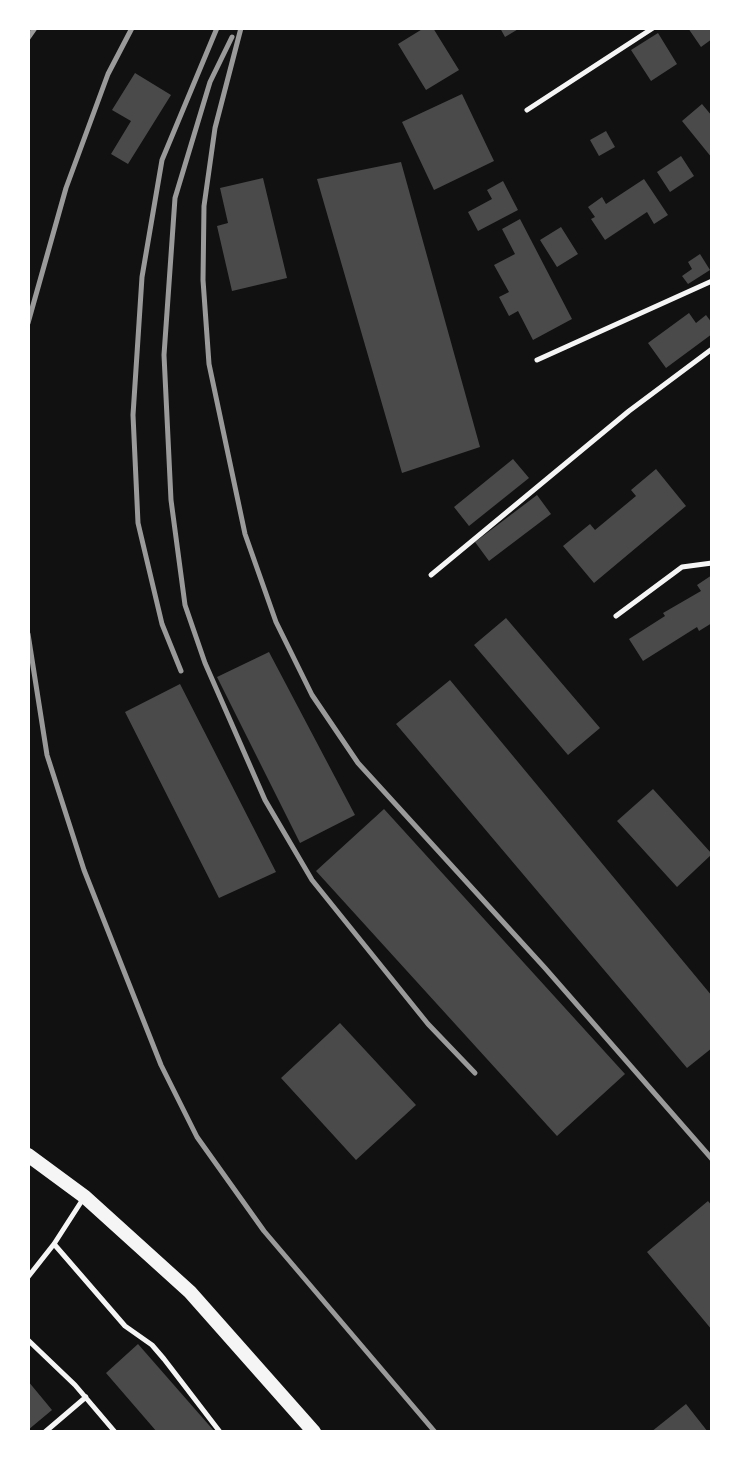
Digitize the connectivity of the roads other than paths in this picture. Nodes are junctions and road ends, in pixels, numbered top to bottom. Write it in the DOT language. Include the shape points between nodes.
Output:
graph roads {
  1 [pos="653,28"];
  2 [pos="527,110"];
  3 [pos="712,281"];
  4 [pos="712,349"];
  5 [pos="537,360"];
  6 [pos="712,563"];
  7 [pos="431,575"];
  8 [pos="616,616"];
  9 [pos="28,1155"];
  10 [pos="85,1197"];
  11 [pos="54,1244"];
  12 [pos="28,1277"];
  13 [pos="28,1340"];
  14 [pos="86,1397"];
  15 [pos="46,1432"];
  16 [pos="115,1432"];
  17 [pos="220,1432"];
  18 [pos="314,1432"];
  1 -- 2 [label="lane"];
  3 -- 5 [label="lane"];
  4 -- 7 [label="lane" via="629,411"];
  6 -- 8 [label="lane" via="682,567"];
  9 -- 10 [label="main road"];
  10 -- 11 [label="lane"];
  10 -- 18 [label="main road" via="190,1292"];
  11 -- 12 [label="lane"];
  11 -- 17 [label="lane" via="125,1326 152,1345"];
  13 -- 14 [label="lane"];
  14 -- 15 [label="lane"];
  14 -- 16 [label="lane"];
}
